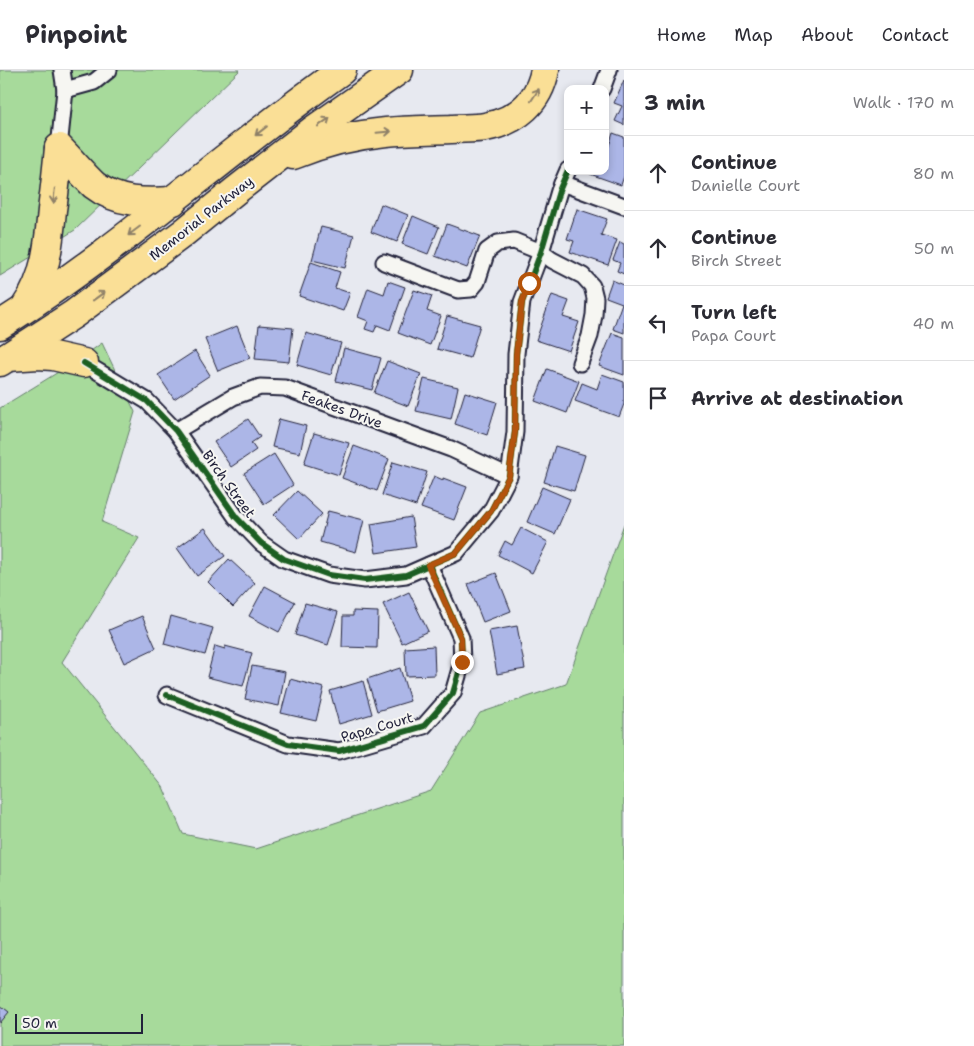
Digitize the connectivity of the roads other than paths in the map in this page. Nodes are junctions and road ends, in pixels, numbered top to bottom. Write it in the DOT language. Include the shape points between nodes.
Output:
graph roads {
  1 [pos="62,70"];
  2 [pos="109,70"];
  3 [pos="342,70"];
  4 [pos="399,70"];
  5 [pos="545,70"];
  6 [pos="609,70"];
  7 [pos="603,85"];
  8 [pos="66,90"];
  9 [pos="59,148"];
  10 [pos="270,164"];
  11 [pos="565,176"];
  12 [pos="173,201"];
  13 [pos="624,206"];
  14 [pos="541,252"];
  15 [pos="384,262"];
  16 [pos="23,310"];
  17 [pos="74,314"];
  18 [pos="0,325"];
  19 [pos="4,360"];
  20 [pos="84,363"];
  21 [pos="580,363"];
  22 [pos="176,431"];
  23 [pos="509,476"];
  24 [pos="428,565"];
  25 [pos="167,696"];
  1 -- 8 [label="street"];
  2 -- 8 [label="street" via="94,82"];
  3 -- 12 [label="highway, one-way" via="299,100"];
  10 -- 4 [label="highway, Memorial Parkway, one-way"];
  10 -- 5 [label="highway, one-way" via="324,144 366,134 484,127 503,122 527,106 537,93"];
  6 -- 7 [label="street"];
  8 -- 9 [label="street"];
  9 -- 12 [label="highway" via="105,192 132,201"];
  9 -- 16 [label="highway, one-way" via="44,268 37,288"];
  17 -- 10 [label="highway, Memorial Parkway, one-way"];
  11 -- 13 [label="street"];
  11 -- 14 [label="street, Birch Street"];
  12 -- 16 [label="highway, one-way"];
  14 -- 15 [label="street" via="514,242 498,243 487,250 477,282 464,290"];
  14 -- 21 [label="street" via="583,276 592,286 594,314"];
  14 -- 23 [label="street, Birch Street" via="522,302 516,354 515,432"];
  16 -- 18 [label="highway"];
  17 -- 19 [label="highway, Memorial Parkway"];
  17 -- 20 [label="highway" via="75,350"];
  19 -- 20 [label="highway" via="38,355"];
  20 -- 22 [label="street, Birch Street" via="147,401"];
  22 -- 23 [label="street, Feakes Drive" via="233,397 260,387 285,388 451,449"];
  22 -- 24 [label="street, Birch Street" via="236,517 261,544 284,559 329,576 365,580 406,576"];
  23 -- 24 [label="street, Birch Street" via="491,511 456,553"];
  24 -- 25 [label="street, Papa Court" via="461,638 462,662 453,694 424,726 339,752 288,744"];
}
